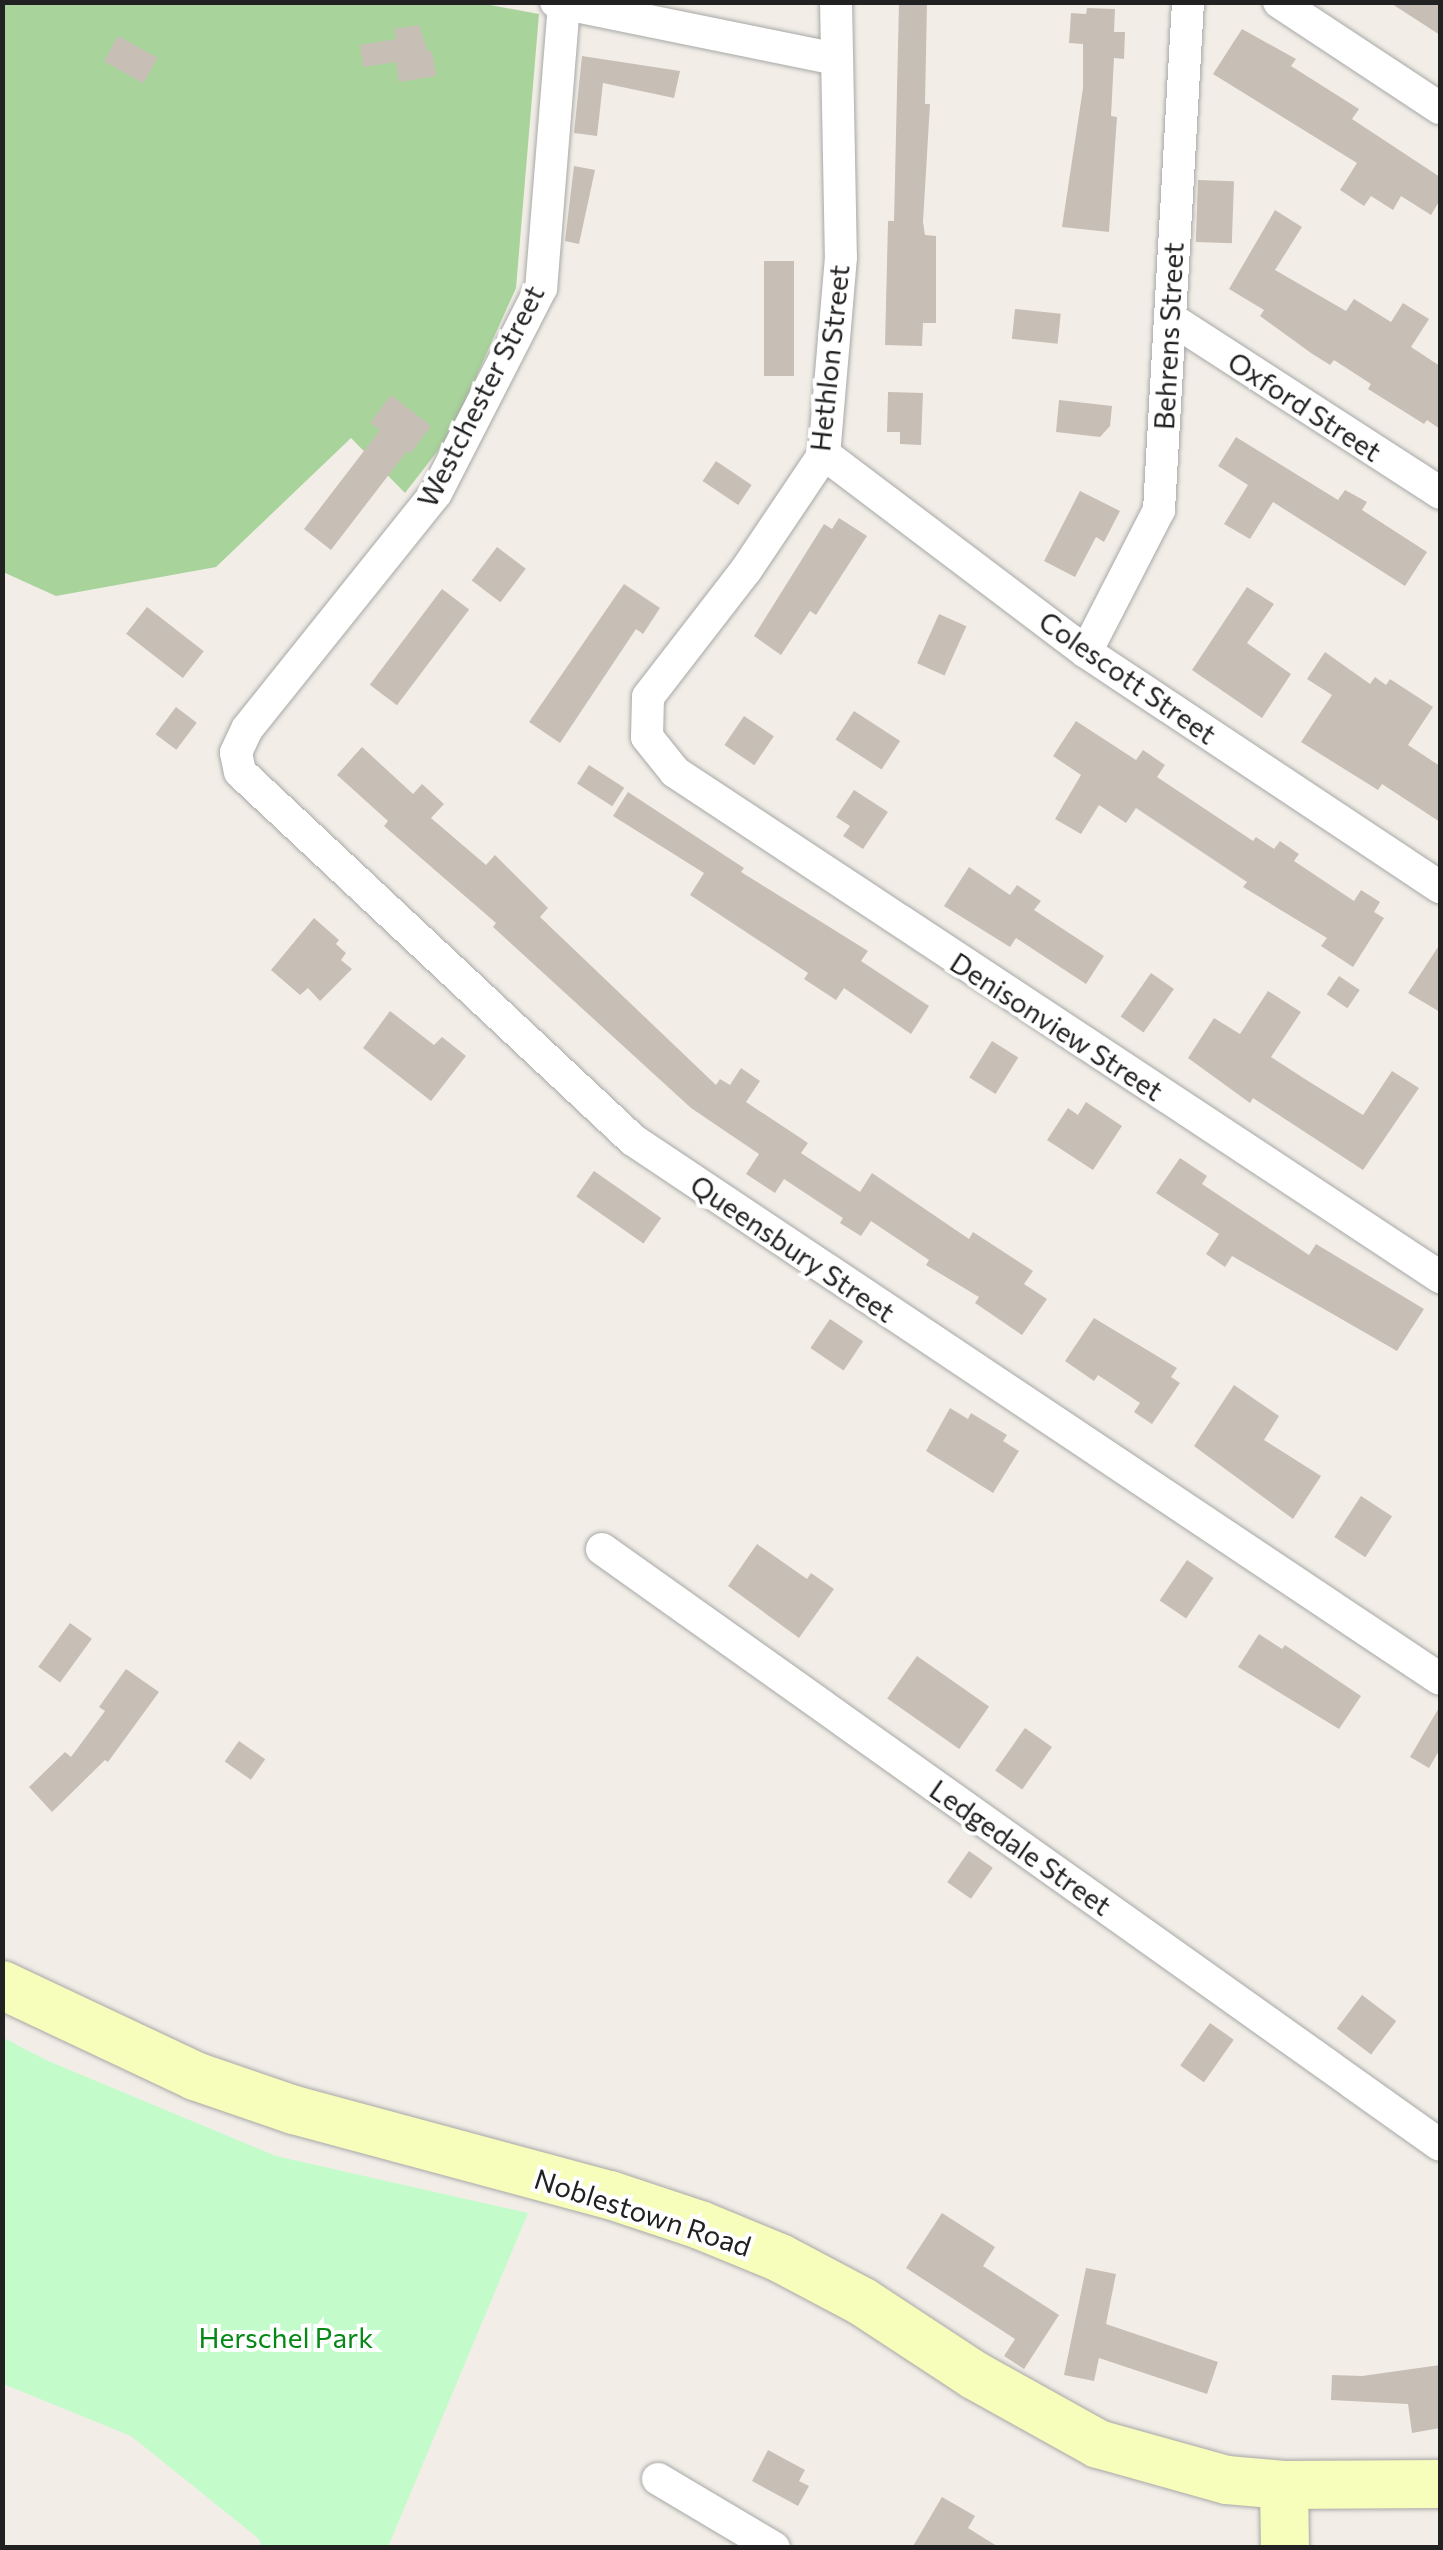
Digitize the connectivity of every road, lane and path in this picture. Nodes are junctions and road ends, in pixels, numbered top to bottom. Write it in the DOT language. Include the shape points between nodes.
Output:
graph roads {
  1 [pos="836,2"];
  2 [pos="1188,2"];
  3 [pos="1279,2"];
  4 [pos="560,3"];
  5 [pos="835,59"];
  6 [pos="1440,108"];
  7 [pos="1170,318"];
  8 [pos="824,454"];
  9 [pos="1440,494"];
  10 [pos="1086,652"];
  11 [pos="246,729"];
  12 [pos="675,772"];
  13 [pos="1440,887"];
  14 [pos="1440,1277"];
  15 [pos="602,1548"];
  16 [pos="1440,1678"];
  17 [pos="2,1985"];
  18 [pos="1440,2145"];
  19 [pos="658,2479"];
  20 [pos="1440,2484"];
  21 [pos="1284,2485"];
  22 [pos="774,2548"];
  23 [pos="1285,2548"];
  1 -- 5 [label="street, Hethlon Street"];
  2 -- 7 [label="street, Behrens Street"];
  3 -- 6 [label="street"];
  4 -- 5 [label="street"];
  4 -- 11 [label="street, Westchester Street" via="541,288 436,493"];
  5 -- 8 [label="street, Hethlon Street" via="841,257"];
  7 -- 9 [label="street, Oxford Street"];
  7 -- 10 [label="street, Behrens Street" via="1158,510"];
  8 -- 10 [label="street, Colescott Street"];
  8 -- 12 [label="street, Hethlon Street" via="648,697 647,737"];
  10 -- 13 [label="street, Colescott Street"];
  11 -- 16 [label="street, Queensbury Street" via="236,753 240,772 633,1140"];
  12 -- 14 [label="street, Denisonview Street"];
  15 -- 18 [label="street, Ledgedale Street"];
  17 -- 21 [label="main road, Noblestown Road" via="195,2076 700,2225 863,2302 974,2375 1098,2444 1180,2470"];
  19 -- 22 [label="street"];
  20 -- 21 [label="main road, Noblestown Road"];
  21 -- 23 [label="main road"];
}
